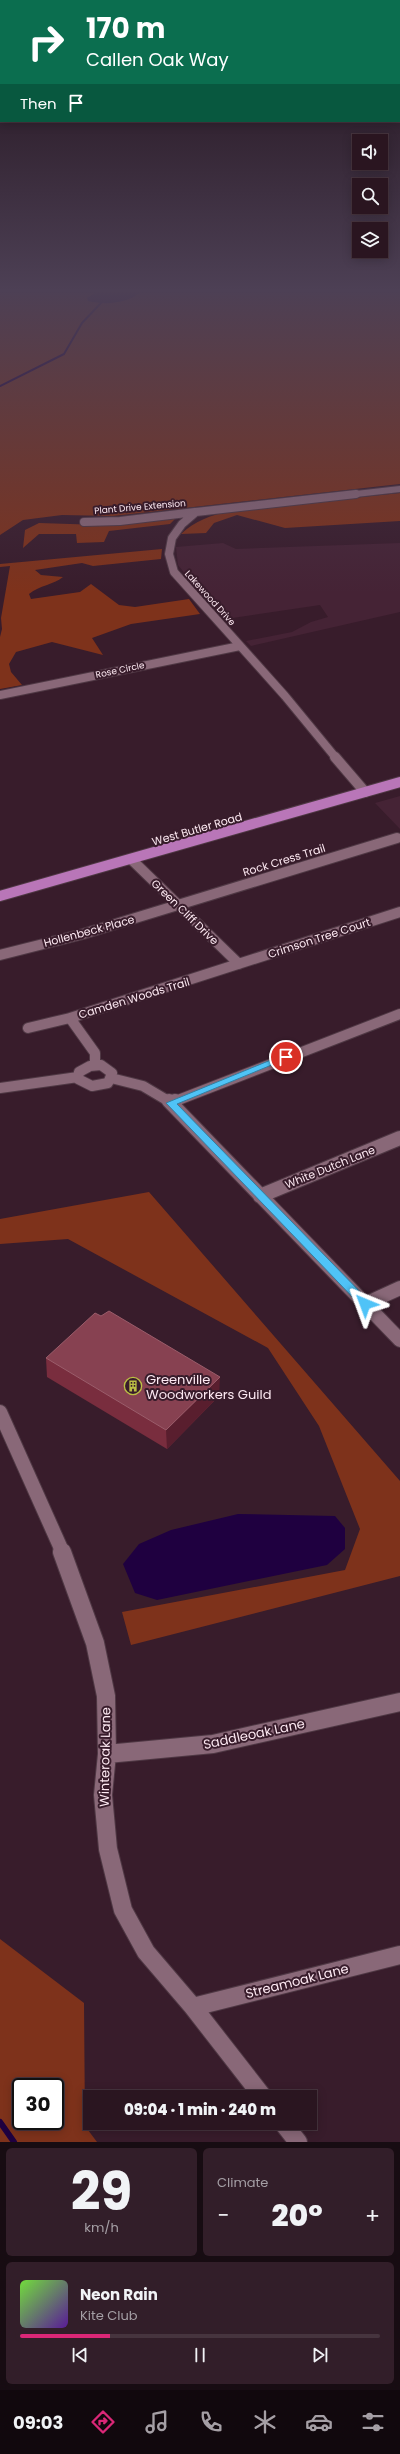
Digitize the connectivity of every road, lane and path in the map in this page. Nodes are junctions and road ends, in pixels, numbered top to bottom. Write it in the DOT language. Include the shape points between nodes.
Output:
graph roads {
  1 [pos="400,489"];
  2 [pos="196,512"];
  3 [pos="84,522"];
  4 [pos="240,646"];
  5 [pos="0,695"];
  6 [pos="400,782"];
  7 [pos="365,792"];
  8 [pos="397,838"];
  9 [pos="132,860"];
  10 [pos="0,896"];
  11 [pos="178,906"];
  12 [pos="400,912"];
  13 [pos="0,955"];
  14 [pos="239,964"];
  15 [pos="400,1014"];
  16 [pos="70,1018"];
  17 [pos="28,1028"];
  18 [pos="95,1065"];
  19 [pos="78,1077"];
  20 [pos="111,1078"];
  21 [pos="0,1088"];
  22 [pos="170,1103"];
  23 [pos="400,1138"];
  24 [pos="260,1196"];
  25 [pos="400,1288"];
  26 [pos="365,1304"];
  27 [pos="400,1340"];
  28 [pos="0,1412"];
  29 [pos="400,1702"];
  30 [pos="107,1754"];
  31 [pos="400,1955"];
  32 [pos="193,2007"];
  33 [pos="258,2090"];
  34 [pos="289,2130"];
  35 [pos="298,2142"];
  1 -- 2 [label="street"];
  2 -- 3 [label="street, Plant Drive Extension" via="120,521"];
  2 -- 4 [label="street, Lakewood Drive" via="180,525 172,536 168,551 170,564 180,581"];
  4 -- 5 [label="street, Rose Circle"];
  4 -- 7 [label="street, Lakewood Drive" via="286,696"];
  6 -- 7 [label="main road, West Butler Road"];
  7 -- 9 [label="main road, West Butler Road"];
  8 -- 11 [label="street, Rock Cress Trail"];
  9 -- 10 [label="main road, West Butler Road"];
  9 -- 11 [label="street, Green Cliff Drive"];
  11 -- 13 [label="street, Hollenbeck Place"];
  11 -- 14 [label="street, Green Cliff Drive"];
  12 -- 14 [label="street, Crimson Tree Court"];
  14 -- 16 [label="street, Camden Woods Trail"];
  15 -- 22 [label="street"];
  16 -- 17 [label="street, Camden Woods Trail"];
  16 -- 18 [label="street" via="95,1053"];
  18 -- 19 [label="street" via="81,1070"];
  18 -- 20 [label="street" via="110,1070"];
  19 -- 20 [label="street" via="84,1084 95,1086 106,1083"];
  19 -- 21 [label="street"];
  20 -- 22 [label="street" via="130,1081 160,1094"];
  22 -- 24 [label="street"];
  23 -- 24 [label="street, White Dutch Lane"];
  24 -- 26 [label="street"];
  25 -- 26 [label="street"];
  26 -- 27 [label="street"];
  28 -- 30 [label="street, Winteroak Lane" via="62,1551 95,1643 106,1696"];
  29 -- 30 [label="street, Saddleoak Lane" via="212,1744"];
  30 -- 32 [label="street, Winteroak Lane" via="102,1795 108,1849 123,1910 146,1952"];
  31 -- 32 [label="street, Streamoak Lane"];
  32 -- 33 [label="street, Winteroak Lane"];
  34 -- 35 [label="street"];
}
